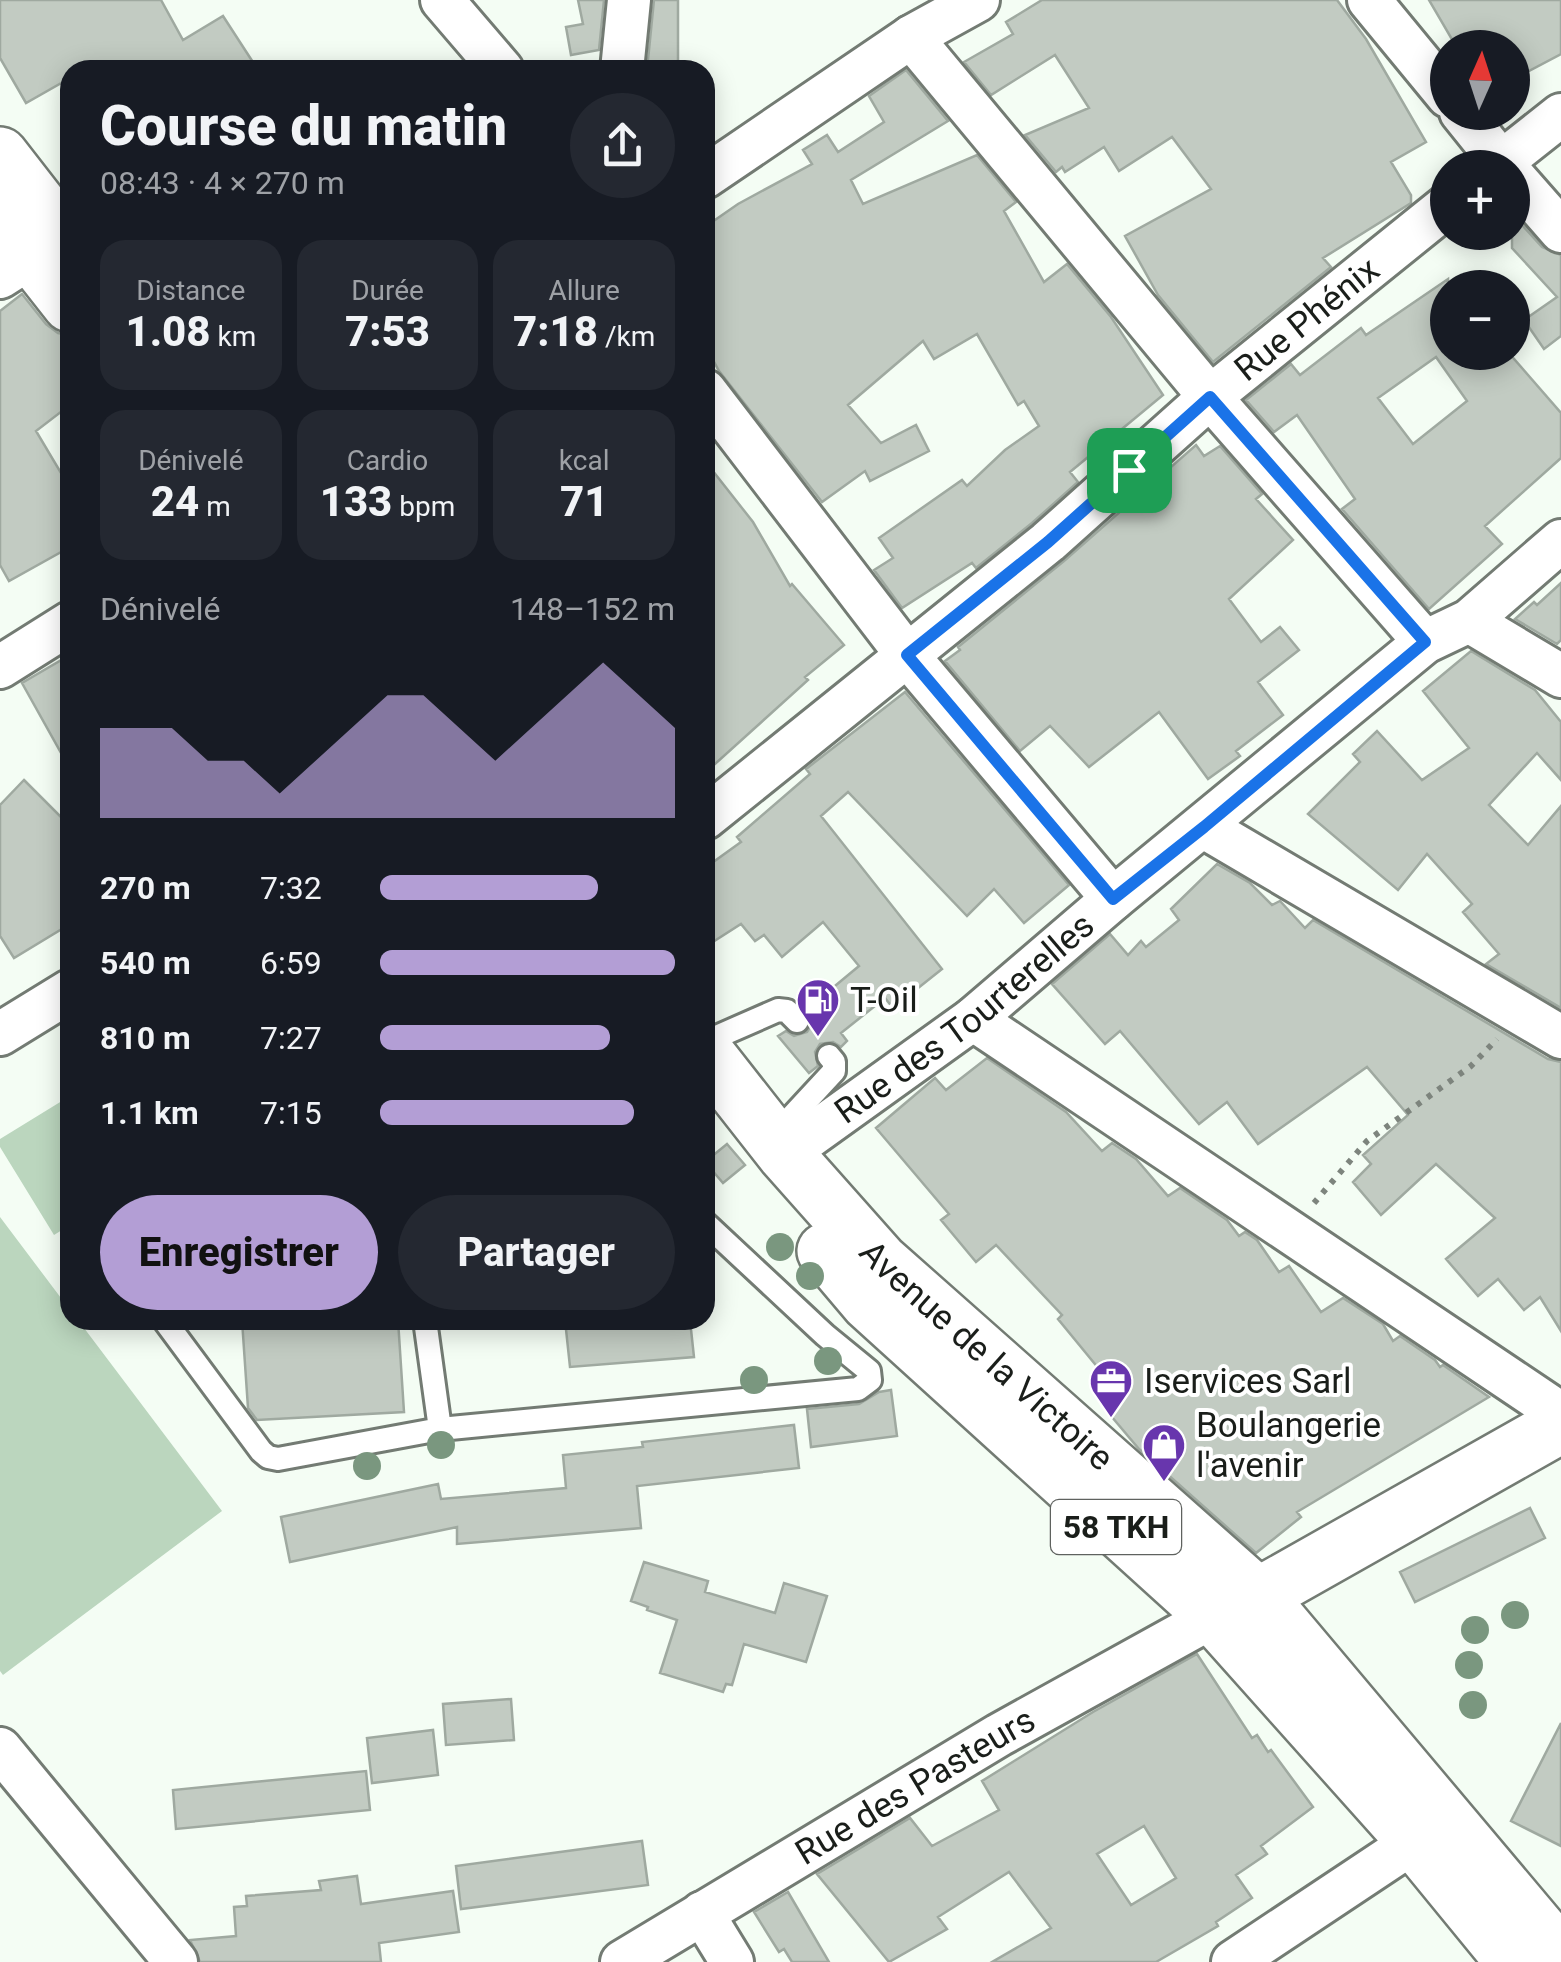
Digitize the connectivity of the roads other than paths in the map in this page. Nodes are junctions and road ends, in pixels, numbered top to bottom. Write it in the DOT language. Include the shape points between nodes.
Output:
graph roads {
  1 [pos="442,0"];
  2 [pos="629,0"];
  3 [pos="978,0"];
  4 [pos="1370,0"];
  5 [pos="911,37"];
  6 [pos="493,60"];
  7 [pos="623,60"];
  8 [pos="1430,74"];
  9 [pos="1561,115"];
  10 [pos="1475,130"];
  11 [pos="1490,150"];
  12 [pos="1523,150"];
  13 [pos="0,156"];
  14 [pos="715,170"];
  15 [pos="1530,197"];
  16 [pos="1430,220"];
  17 [pos="1561,231"];
  18 [pos="26,248"];
  19 [pos="60,291"];
  20 [pos="1210,397"];
  21 [pos="715,404"];
  22 [pos="1561,541"];
  23 [pos="1468,622"];
  24 [pos="60,629"];
  25 [pos="1425,642"];
  26 [pos="907,655"];
  27 [pos="0,667"];
  28 [pos="1561,676"];
  29 [pos="715,810"];
  30 [pos="1204,827"];
  31 [pos="1113,899"];
  32 [pos="60,997"];
  33 [pos="973,1020"];
  34 [pos="797,1022"];
  35 [pos="0,1034"];
  36 [pos="1561,1037"];
  37 [pos="715,1038"];
  38 [pos="829,1056"];
  39 [pos="715,1065"];
  40 [pos="715,1121"];
  41 [pos="778,1146"];
  42 [pos="715,1236"];
  43 [pos="846,1320"];
  44 [pos="172,1330"];
  45 [pos="426,1330"];
  46 [pos="1561,1414"];
  47 [pos="1561,1426"];
  48 [pos="440,1428"];
  49 [pos="1236,1606"];
  50 [pos="0,1749"];
  51 [pos="1415,1841"];
  52 [pos="702,1912"];
  53 [pos="1561,1956"];
  54 [pos="176,1962"];
  55 [pos="622,1962"];
  56 [pos="732,1962"];
  57 [pos="1234,1962"];
  58 [pos="1514,1962"];
  1 -- 6 [label="street"];
  2 -- 7 [label="street"];
  3 -- 5 [label="street"];
  4 -- 8 [label="street"];
  5 -- 14 [label="street"];
  5 -- 20 [label="street"];
  9 -- 12 [label="street"];
  10 -- 11 [label="street"];
  13 -- 18 [label="main road"];
  15 -- 17 [label="street"];
  16 -- 20 [label="street, Rue Phénix"];
  18 -- 19 [label="main road"];
  20 -- 25 [label="street"];
  20 -- 26 [label="street, Rue Phénix" via="1048,542"];
  21 -- 26 [label="street"];
  22 -- 23 [label="street, Rue des Tourterelles"];
  23 -- 25 [label="street, Rue des Tourterelles"];
  23 -- 28 [label="street"];
  24 -- 27 [label="street"];
  25 -- 30 [label="street, Rue des Tourterelles"];
  26 -- 29 [label="street, Rue Phénix"];
  26 -- 31 [label="street"];
  30 -- 31 [label="street, Rue des Tourterelles"];
  30 -- 36 [label="street"];
  31 -- 33 [label="street, Rue des Tourterelles"];
  32 -- 35 [label="street"];
  33 -- 41 [label="street, Rue des Tourterelles"];
  33 -- 46 [label="street"];
  34 -- 37 [label="lane" via="778,1010"];
  38 -- 41 [label="lane" via="834,1071"];
  39 -- 41 [label="main road, Avenue de la Victoire / 58 TKH"];
  40 -- 43 [label="main road, Avenue de la Victoire / 58 TKH"];
  41 -- 49 [label="main road, Avenue de la Victoire / 58 TKH" via="880,1261"];
  42 -- 43 [label="lane"];
  43 -- 48 [label="lane" via="869,1371 864,1386"];
  43 -- 49 [label="main road, Avenue de la Victoire / 58 TKH"];
  44 -- 48 [label="lane" via="268,1458"];
  45 -- 48 [label="lane"];
  47 -- 49 [label="main road"];
  49 -- 51 [label="main road, Avenue de la Victoire / 58 TKH"];
  49 -- 52 [label="street, Rue des Pasteurs" via="1000,1735"];
  49 -- 53 [label="main road, Avenue de la Victoire / 58 TKH"];
  50 -- 54 [label="street"];
  51 -- 57 [label="street"];
  51 -- 58 [label="main road, Avenue de la Victoire / 58 TKH"];
  52 -- 55 [label="street, Rue des Pasteurs"];
  52 -- 56 [label="street"];
}
